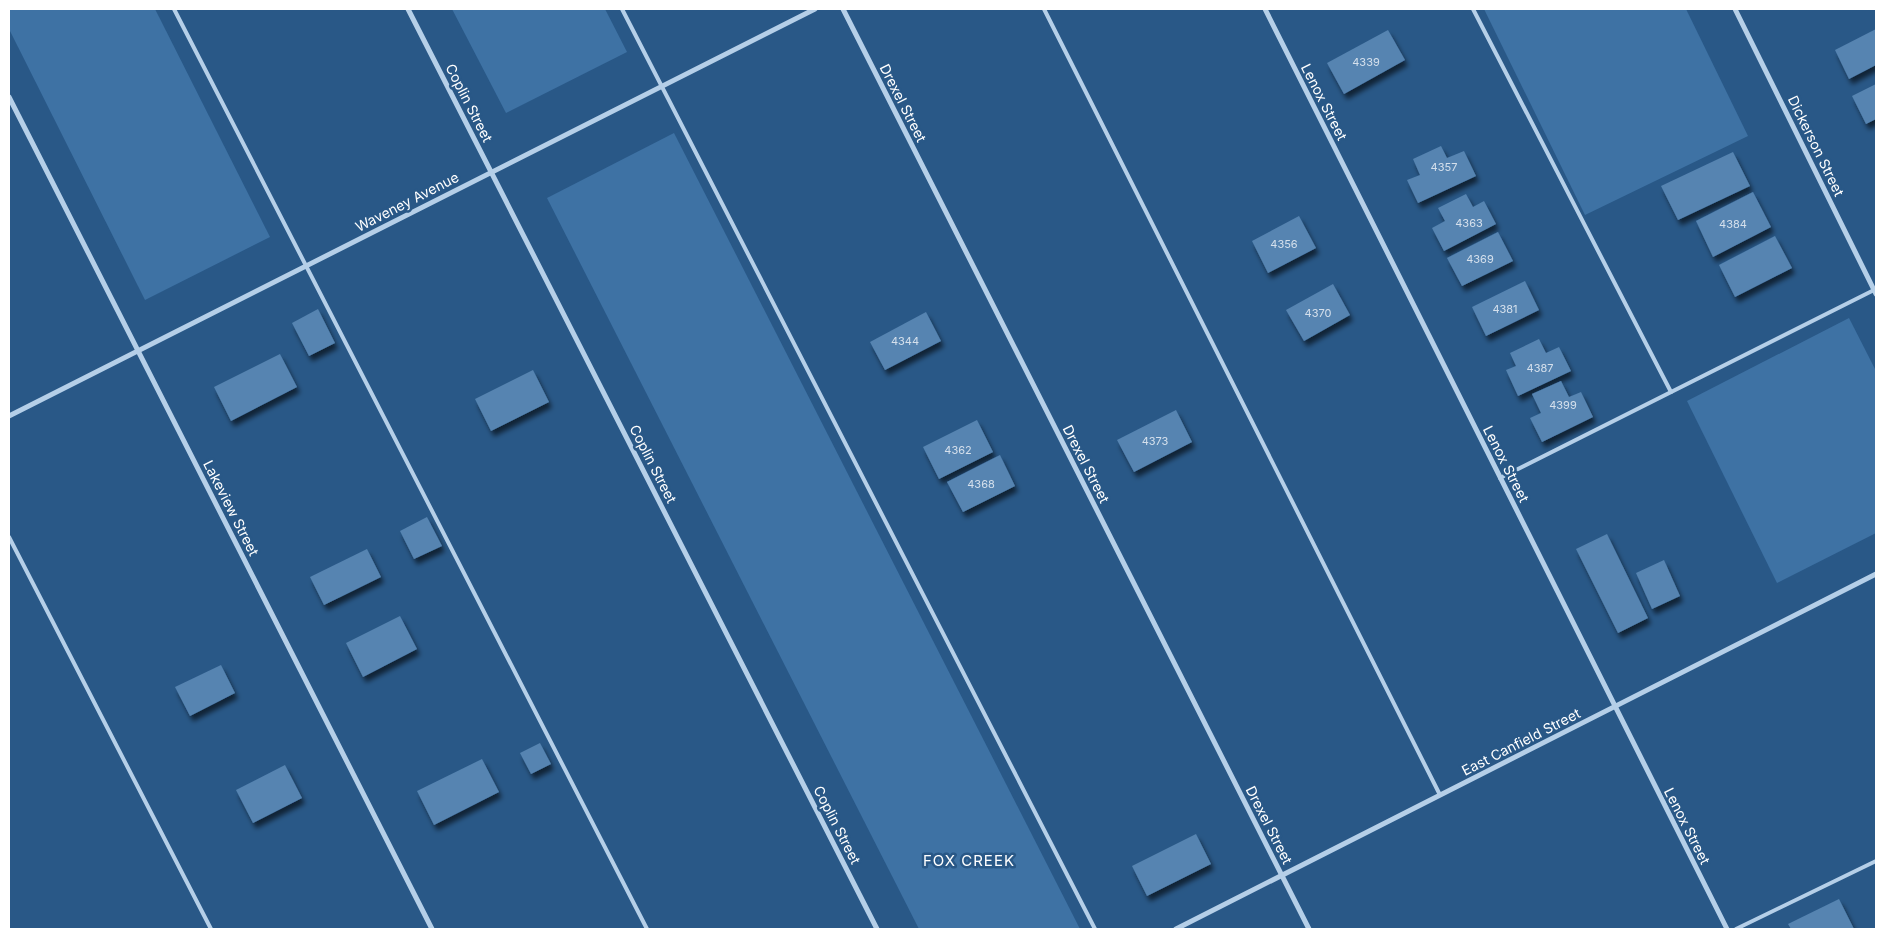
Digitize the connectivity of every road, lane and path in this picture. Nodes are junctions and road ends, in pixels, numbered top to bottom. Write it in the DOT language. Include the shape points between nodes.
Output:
graph roads {
  1 [pos="174,9"];
  2 [pos="408,9"];
  3 [pos="622,9"];
  4 [pos="815,9"];
  5 [pos="843,9"];
  6 [pos="1044,9"];
  7 [pos="1265,9"];
  8 [pos="1473,9"];
  9 [pos="1735,9"];
  10 [pos="662,86"];
  11 [pos="9,97"];
  12 [pos="491,172"];
  13 [pos="305,266"];
  14 [pos="1876,291"];
  15 [pos="138,350"];
  16 [pos="1671,392"];
  17 [pos="9,416"];
  18 [pos="1500,478"];
  19 [pos="9,536"];
  20 [pos="1876,574"];
  21 [pos="1615,707"];
  22 [pos="1440,795"];
  23 [pos="1876,861"];
  24 [pos="1282,875"];
  25 [pos="211,929"];
  26 [pos="432,929"];
  27 [pos="648,929"];
  28 [pos="877,929"];
  29 [pos="1095,929"];
  30 [pos="1176,929"];
  31 [pos="1309,929"];
  32 [pos="1727,929"];
  33 [pos="1736,929"];
  1 -- 13 [label="lane"];
  2 -- 12 [label="street, Coplin Street"];
  3 -- 10 [label="lane"];
  4 -- 10 [label="street, Waveney Avenue"];
  5 -- 24 [label="street, Drexel Street"];
  6 -- 22 [label="lane"];
  7 -- 18 [label="street, Lenox Street"];
  8 -- 16 [label="lane"];
  9 -- 14 [label="street, Dickerson Street"];
  10 -- 12 [label="street, Waveney Avenue"];
  10 -- 29 [label="lane"];
  11 -- 15 [label="street, Lakeview Street"];
  12 -- 13 [label="street, Waveney Avenue"];
  12 -- 28 [label="street, Coplin Street"];
  13 -- 15 [label="street, Waveney Avenue"];
  13 -- 27 [label="lane"];
  14 -- 16 [label="lane"];
  15 -- 17 [label="street, Waveney Avenue"];
  15 -- 26 [label="street, Lakeview Street"];
  16 -- 18 [label="lane"];
  18 -- 21 [label="street, Lenox Street"];
  19 -- 25 [label="lane"];
  20 -- 21 [label="street, East Canfield Street"];
  21 -- 22 [label="street, East Canfield Street"];
  21 -- 32 [label="street, Lenox Street"];
  22 -- 24 [label="street, East Canfield Street"];
  23 -- 33 [label="lane"];
  24 -- 30 [label="street, East Canfield Street"];
  24 -- 31 [label="street, Drexel Street"];
}
